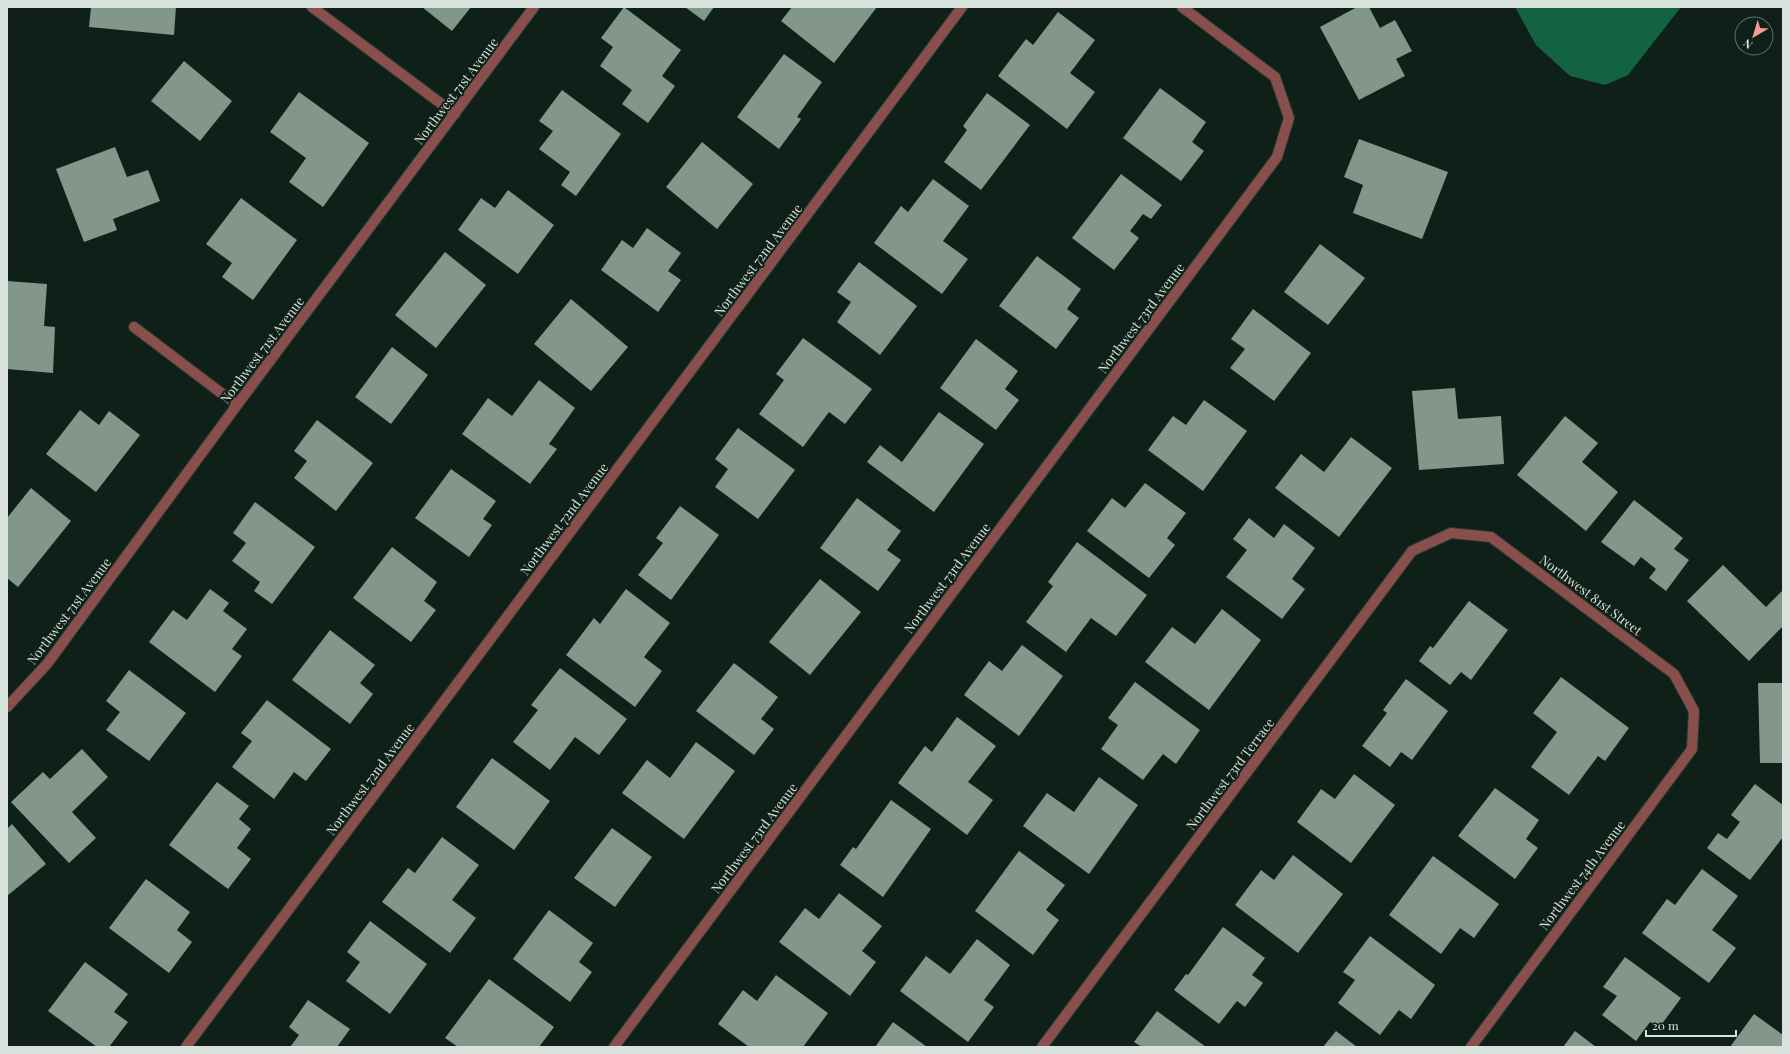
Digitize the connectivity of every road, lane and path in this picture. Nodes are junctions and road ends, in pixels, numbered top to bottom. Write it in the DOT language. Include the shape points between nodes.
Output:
graph roads {
  1 [pos="312,7"];
  2 [pos="534,7"];
  3 [pos="962,7"];
  4 [pos="1182,7"];
  5 [pos="455,114"];
  6 [pos="134,327"];
  7 [pos="237,405"];
  8 [pos="1451,533"];
  9 [pos="7,707"];
  10 [pos="1694,711"];
  11 [pos="186,1047"];
  12 [pos="614,1047"];
  13 [pos="1042,1047"];
  14 [pos="1471,1047"];
  1 -- 5 [label="street"];
  2 -- 5 [label="street, Northwest 71st Avenue"];
  3 -- 11 [label="street, Northwest 72nd Avenue"];
  4 -- 12 [label="street, Northwest 73rd Avenue" via="1275,77 1289,118 1277,157"];
  5 -- 7 [label="street, Northwest 71st Avenue"];
  6 -- 7 [label="street"];
  7 -- 9 [label="street, Northwest 71st Avenue" via="47,664"];
  8 -- 10 [label="street, Northwest 81st Street" via="1491,537 1674,674"];
  8 -- 13 [label="street, Northwest 73rd Terrace" via="1412,551"];
  10 -- 14 [label="street, Northwest 74th Avenue" via="1692,749"];
}
